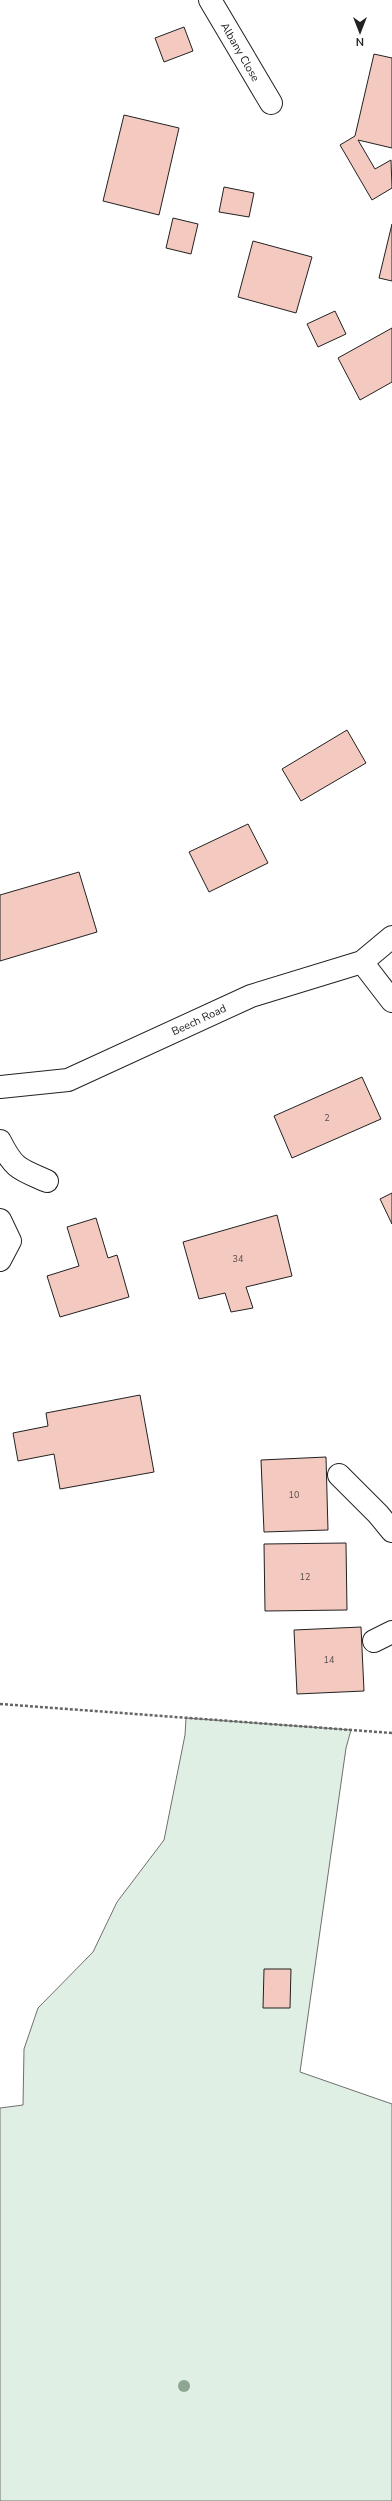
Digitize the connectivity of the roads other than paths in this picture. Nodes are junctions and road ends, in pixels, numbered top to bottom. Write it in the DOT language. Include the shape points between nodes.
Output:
graph roads {
  1 [pos="210,0"];
  2 [pos="271,103"];
  3 [pos="392,937"];
  4 [pos="362,962"];
  5 [pos="392,1001"];
  6 [pos="0,1087"];
  7 [pos="0,1140"];
  8 [pos="48,1181"];
  9 [pos="0,1220"];
  10 [pos="0,1260"];
  11 [pos="339,1475"];
  12 [pos="392,1532"];
  1 -- 2 [label="street, Albany Close"];
  3 -- 4 [label="street, Beech Road"];
  4 -- 5 [label="street"];
  4 -- 6 [label="street, Beech Road" via="251,996 68,1080"];
  7 -- 8 [label="street" via="11,1162 20,1170"];
  9 -- 10 [label="street" via="10,1241"];
  11 -- 12 [label="street" via="378,1514"];
}
